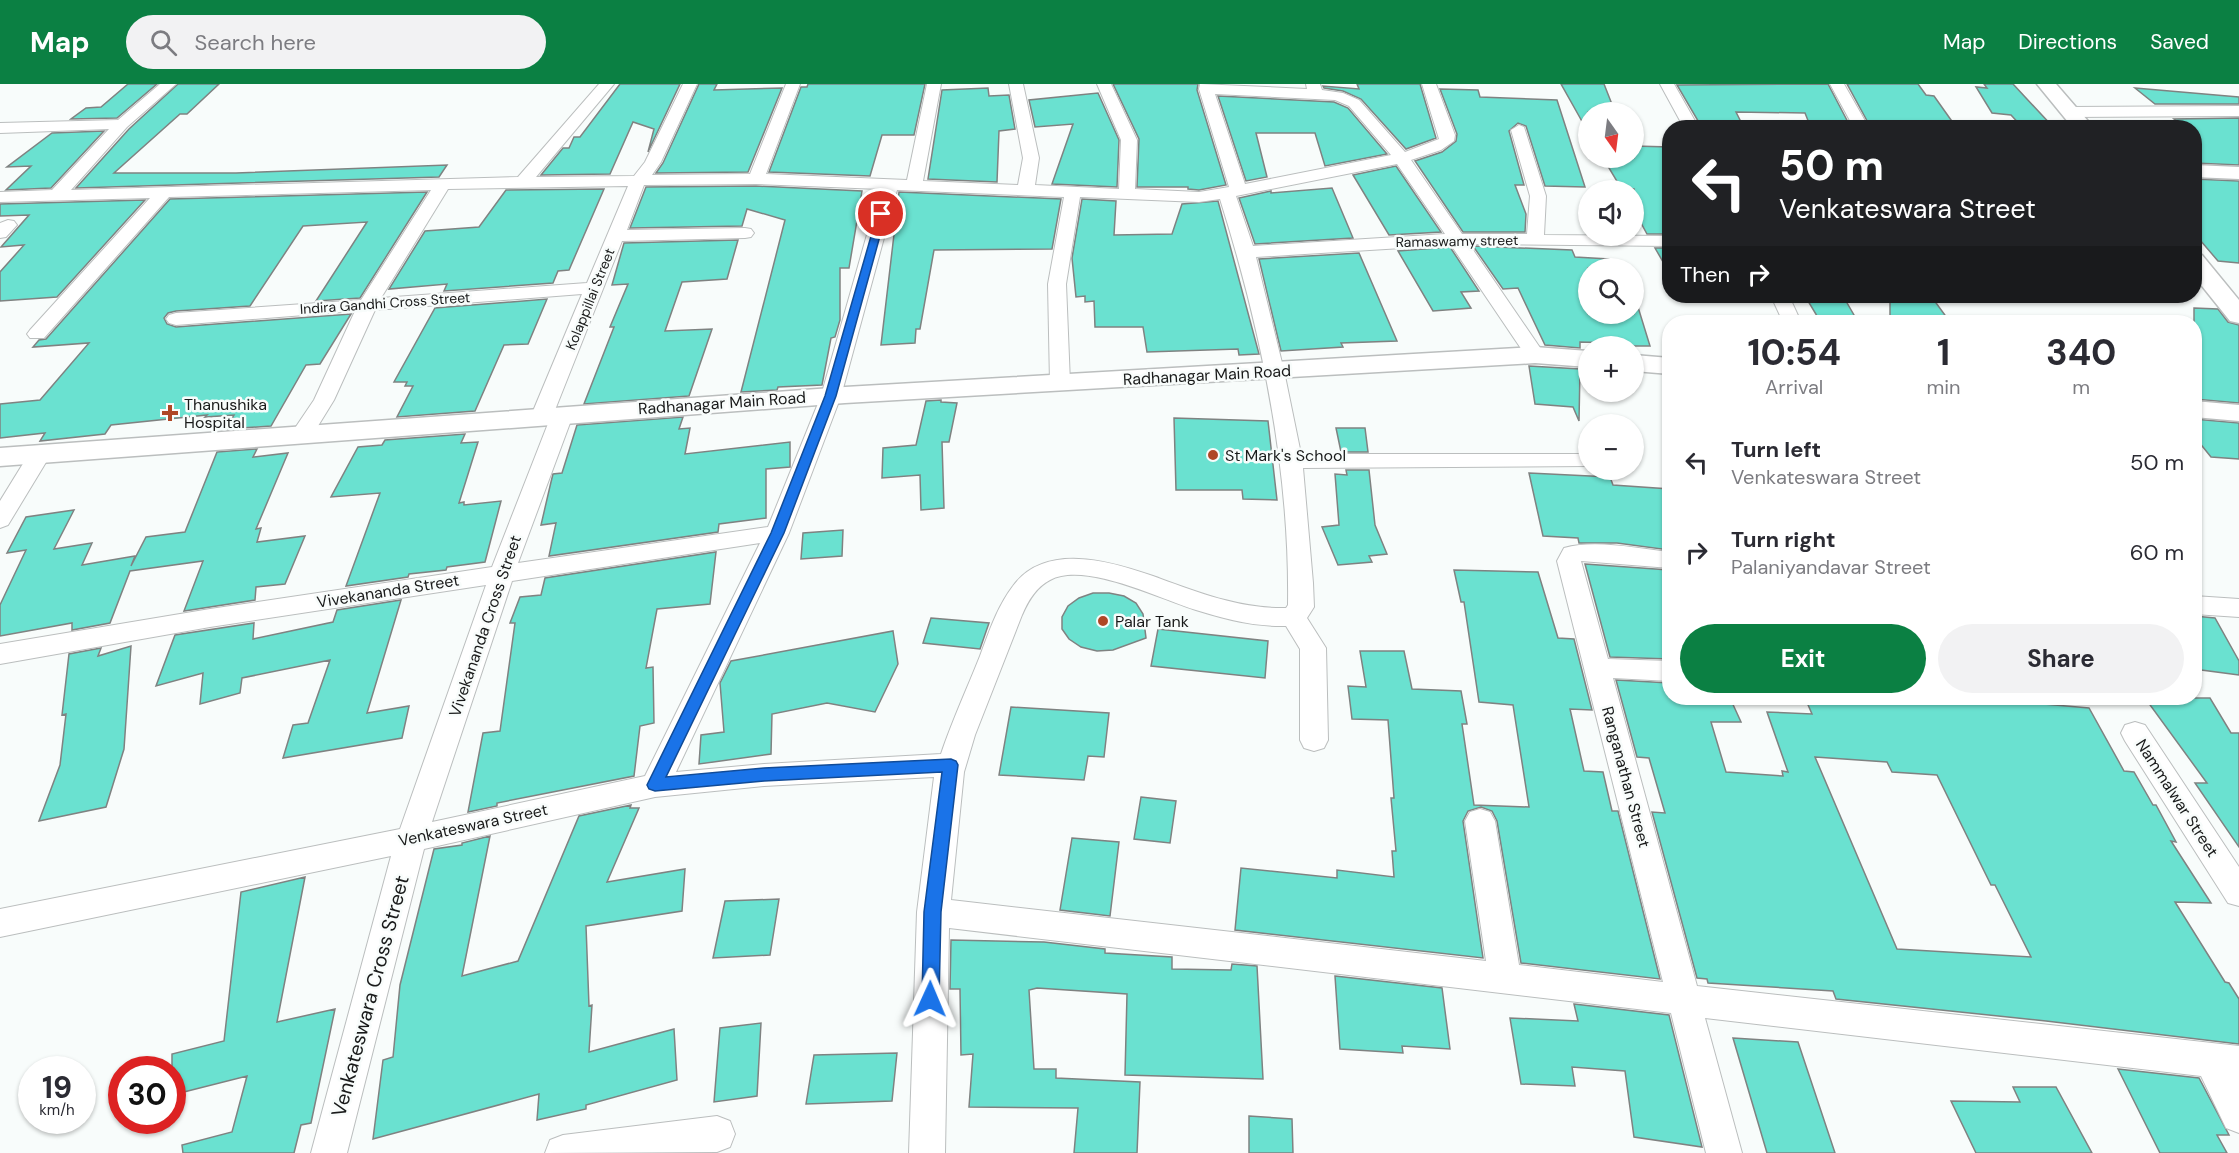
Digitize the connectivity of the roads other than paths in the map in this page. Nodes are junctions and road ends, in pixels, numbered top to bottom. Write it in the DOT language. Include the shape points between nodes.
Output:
graph roads {
  1 [pos="169,84"];
  2 [pos="607,84"];
  3 [pos="690,84"];
  4 [pos="793,84"];
  5 [pos="934,84"];
  6 [pos="1016,84"];
  7 [pos="1104,84"];
  8 [pos="1429,84"];
  9 [pos="1667,84"];
  10 [pos="1837,84"];
  11 [pos="2046,84"];
  12 [pos="1207,86"];
  13 [pos="1314,89"];
  14 [pos="2239,111"];
  15 [pos="2070,112"];
  16 [pos="1687,120"];
  17 [pos="1858,120"];
  18 [pos="2077,120"];
  19 [pos="122,124"];
  20 [pos="0,128"];
  21 [pos="1519,130"];
  22 [pos="1401,158"];
  23 [pos="2202,171"];
  24 [pos="2239,173"];
  25 [pos="756,179"];
  26 [pos="638,181"];
  27 [pos="524,182"];
  28 [pos="443,184"];
  29 [pos="890,184"];
  30 [pos="914,185"];
  31 [pos="1026,189"];
  32 [pos="1072,191"];
  33 [pos="1233,192"];
  34 [pos="1127,193"];
  35 [pos="163,194"];
  36 [pos="56,196"];
  37 [pos="0,197"];
  38 [pos="745,233"];
  39 [pos="615,236"];
  40 [pos="1455,239"];
  41 [pos="1535,240"];
  42 [pos="1662,241"];
  43 [pos="1246,252"];
  44 [pos="2202,273"];
  45 [pos="594,288"];
  46 [pos="368,304"];
  47 [pos="2237,312"];
  48 [pos="176,319"];
  49 [pos="37,334"];
  50 [pos="1535,355"];
  51 [pos="1578,358"];
  52 [pos="1644,364"];
  53 [pos="1662,365"];
  54 [pos="1274,371"];
  55 [pos="1060,383"];
  56 [pos="831,396"];
  57 [pos="2202,410"];
  58 [pos="2239,413"];
  59 [pos="552,416"];
  60 [pos="302,434"];
  61 [pos="40,454"];
  62 [pos="0,457"];
  63 [pos="1291,461"];
  64 [pos="1578,461"];
  65 [pos="0,520"];
  66 [pos="777,533"];
  67 [pos="1662,559"];
  68 [pos="502,574"];
  69 [pos="2202,605"];
  70 [pos="2239,608"];
  71 [pos="1293,617"];
  72 [pos="0,654"];
  73 [pos="1597,668"];
  74 [pos="1662,671"];
  75 [pos="2135,733"];
  76 [pos="1314,740"];
  77 [pos="951,765"];
  78 [pos="655,785"];
  79 [pos="1480,821"];
  80 [pos="411,839"];
  81 [pos="2239,893"];
  82 [pos="933,912"];
  83 [pos="0,923"];
  84 [pos="1505,979"];
  85 [pos="1684,1000"];
  86 [pos="2225,1062"];
  87 [pos="2239,1115"];
  88 [pos="717,1134"];
  89 [pos="614,1150"];
  90 [pos="329,1153"];
  91 [pos="563,1153"];
  92 [pos="927,1153"];
  93 [pos="1724,1153"];
  1 -- 19 [label="street"];
  2 -- 27 [label="street"];
  3 -- 26 [label="street, Kolappillai Street" via="656,158"];
  4 -- 25 [label="street"];
  5 -- 30 [label="street"];
  6 -- 31 [label="street" via="1031,158"];
  7 -- 34 [label="street" via="1129,140"];
  8 -- 22 [label="street" via="1446,141"];
  9 -- 16 [label="street"];
  10 -- 17 [label="street"];
  11 -- 15 [label="street"];
  12 -- 13 [label="street"];
  12 -- 33 [label="street"];
  13 -- 22 [label="street" via="1354,103"];
  14 -- 15 [label="street"];
  15 -- 18 [label="street"];
  19 -- 20 [label="street"];
  19 -- 36 [label="street"];
  21 -- 41 [label="street" via="1538,196"];
  22 -- 33 [label="street"];
  22 -- 40 [label="street"];
  23 -- 24 [label="street"];
  25 -- 26 [label="street"];
  25 -- 29 [label="street"];
  26 -- 27 [label="street"];
  26 -- 39 [label="street, Kolappillai Street"];
  27 -- 28 [label="street"];
  28 -- 35 [label="street"];
  28 -- 46 [label="street"];
  29 -- 30 [label="street"];
  29 -- 56 [label="street"];
  30 -- 31 [label="street"];
  31 -- 32 [label="street"];
  32 -- 34 [label="street"];
  32 -- 55 [label="street" via="1057,284"];
  33 -- 34 [label="street" via="1188,197"];
  33 -- 43 [label="street"];
  35 -- 36 [label="street"];
  35 -- 49 [label="street"];
  36 -- 37 [label="street"];
  38 -- 39 [label="street"];
  39 -- 45 [label="street, Kolappillai Street"];
  40 -- 41 [label="street, Ramaswamy street"];
  40 -- 43 [label="street, Ramaswamy street"];
  40 -- 50 [label="street"];
  41 -- 42 [label="street, Ramaswamy street"];
  43 -- 54 [label="street"];
  44 -- 47 [label="street"];
  45 -- 46 [label="street, Indira Gandhi Cross Street"];
  45 -- 59 [label="street, Kolappillai Street"];
  46 -- 48 [label="street, Indira Gandhi Cross Street"];
  46 -- 60 [label="street" via="324,400"];
  50 -- 51 [label="street, Radhanagar Main Road"];
  50 -- 54 [label="street, Radhanagar Main Road"];
  52 -- 53 [label="street"];
  54 -- 55 [label="street, Radhanagar Main Road"];
  54 -- 63 [label="street"];
  55 -- 56 [label="street, Radhanagar Main Road"];
  56 -- 59 [label="street, Radhanagar Main Road"];
  56 -- 66 [label="street"];
  57 -- 58 [label="street"];
  59 -- 60 [label="street, Radhanagar Main Road"];
  59 -- 68 [label="street, Vivekananda Cross Street"];
  60 -- 61 [label="street, Radhanagar Main Road"];
  61 -- 62 [label="street, Radhanagar Main Road"];
  61 -- 65 [label="street"];
  63 -- 64 [label="street"];
  63 -- 71 [label="street" via="1301,582 1301,607"];
  66 -- 68 [label="street, Vivekananda Street"];
  66 -- 78 [label="street"];
  67 -- 73 [label="street, Ranganathan Street" via="1573,554 1569,561"];
  68 -- 72 [label="street, Vivekananda Street"];
  68 -- 80 [label="street, Vivekananda Cross Street"];
  69 -- 70 [label="street"];
  71 -- 76 [label="street" via="1313,648"];
  71 -- 77 [label="street" via="1242,614 1100,570 1070,567 1038,574 1026,584 1008,618"];
  73 -- 74 [label="street"];
  73 -- 85 [label="street, Ranganathan Street"];
  75 -- 81 [label="street, Nammalwar Street"];
  77 -- 78 [label="street, Venkateswara Street"];
  77 -- 82 [label="street"];
  78 -- 80 [label="street, Venkateswara Street"];
  79 -- 84 [label="street"];
  80 -- 83 [label="street, Venkateswara Street"];
  80 -- 90 [label="street, Venkateswara Cross Street"];
  82 -- 84 [label="street"];
  82 -- 92 [label="street"];
  84 -- 85 [label="street"];
  85 -- 86 [label="street"];
  85 -- 93 [label="street, Ranganathan Street"];
  86 -- 87 [label="street"];
  88 -- 89 [label="street"];
  89 -- 91 [label="street"];
}
